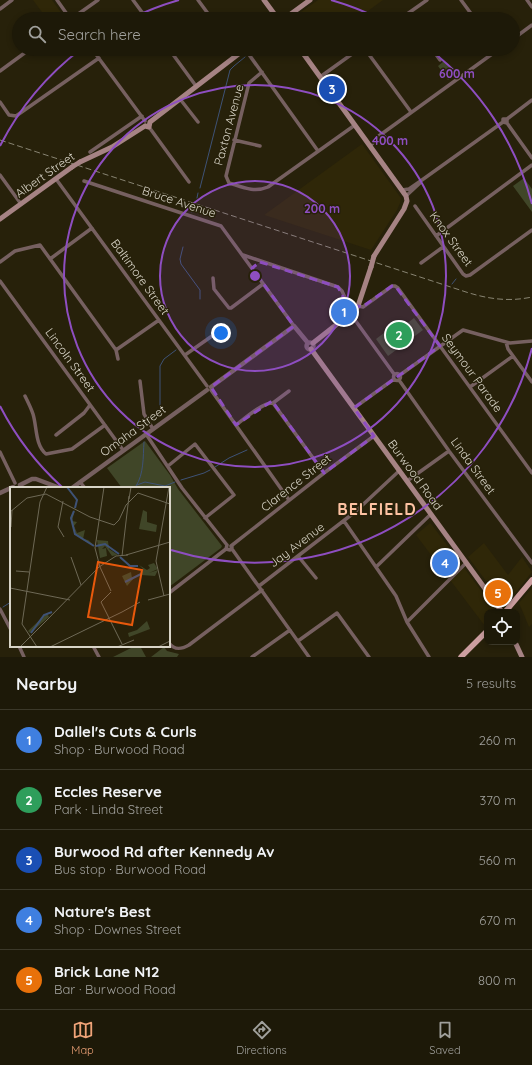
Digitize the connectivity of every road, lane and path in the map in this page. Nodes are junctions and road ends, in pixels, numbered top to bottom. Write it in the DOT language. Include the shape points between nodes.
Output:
graph roads {
  1 [pos="12,0"];
  2 [pos="57,0"];
  3 [pos="98,0"];
  4 [pos="132,0"];
  5 [pos="198,0"];
  6 [pos="264,0"];
  7 [pos="310,0"];
  8 [pos="427,0"];
  9 [pos="461,0"];
  10 [pos="527,0"];
  11 [pos="532,7"];
  12 [pos="0,9"];
  13 [pos="64,12"];
  14 [pos="82,12"];
  15 [pos="141,12"];
  16 [pos="207,12"];
  17 [pos="273,12"];
  18 [pos="294,12"];
  19 [pos="410,12"];
  20 [pos="470,12"];
  21 [pos="532,25"];
  22 [pos="520,33"];
  23 [pos="20,56"];
  24 [pos="174,56"];
  25 [pos="235,56"];
  26 [pos="250,56"];
  27 [pos="305,56"];
  28 [pos="349,56"];
  29 [pos="370,56"];
  30 [pos="437,56"];
  31 [pos="488,56"];
  32 [pos="99,58"];
  33 [pos="440,60"];
  34 [pos="0,71"];
  35 [pos="262,72"];
  36 [pos="320,77"];
  37 [pos="196,86"];
  38 [pos="180,99"];
  39 [pos="532,100"];
  40 [pos="0,102"];
  41 [pos="411,112"];
  42 [pos="505,121"];
  43 [pos="198,122"];
  44 [pos="146,123"];
  45 [pos="355,125"];
  46 [pos="234,140"];
  47 [pos="260,146"];
  48 [pos="370,146"];
  49 [pos="318,151"];
  50 [pos="90,152"];
  51 [pos="532,158"];
  52 [pos="532,165"];
  53 [pos="0,175"];
  54 [pos="56,179"];
  55 [pos="422,180"];
  56 [pos="84,181"];
  57 [pos="190,182"];
  58 [pos="402,190"];
  59 [pos="406,196"];
  60 [pos="22,204"];
  61 [pos="415,206"];
  62 [pos="0,219"];
  63 [pos="92,228"];
  64 [pos="531,232"];
  65 [pos="436,236"];
  66 [pos="443,247"];
  67 [pos="242,255"];
  68 [pos="50,259"];
  69 [pos="0,262"];
  70 [pos="260,262"];
  71 [pos="421,263"];
  72 [pos="252,268"];
  73 [pos="213,278"];
  74 [pos="0,281"];
  75 [pos="263,284"];
  76 [pos="358,306"];
  77 [pos="352,314"];
  78 [pos="159,320"];
  79 [pos="294,326"];
  80 [pos="224,340"];
  81 [pos="532,340"];
  82 [pos="506,342"];
  83 [pos="311,345"];
  84 [pos="440,346"];
  85 [pos="116,350"];
  86 [pos="185,355"];
  87 [pos="513,356"];
  88 [pos="118,359"];
  89 [pos="394,374"];
  90 [pos="399,378"];
  91 [pos="394,379"];
  92 [pos="140,381"];
  93 [pos="532,382"];
  94 [pos="470,387"];
  95 [pos="209,388"];
  96 [pos="290,391"];
  97 [pos="25,396"];
  98 [pos="273,403"];
  99 [pos="90,405"];
  100 [pos="354,408"];
  101 [pos="105,425"];
  102 [pos="236,425"];
  103 [pos="153,429"];
  104 [pos="146,434"];
  105 [pos="56,435"];
  106 [pos="374,436"];
  107 [pos="123,450"];
  108 [pos="449,450"];
  109 [pos="0,452"];
  110 [pos="168,466"];
  111 [pos="399,471"];
  112 [pos="324,473"];
  113 [pos="532,473"];
  114 [pos="407,481"];
  115 [pos="80,482"];
  116 [pos="14,486"];
  117 [pos="20,487"];
  118 [pos="57,487"];
  119 [pos="73,487"];
  120 [pos="84,487"];
  121 [pos="10,488"];
  122 [pos="0,493"];
  123 [pos="290,500"];
  124 [pos="431,514"];
  125 [pos="205,518"];
  126 [pos="344,521"];
  127 [pos="227,547"];
  128 [pos="232,547"];
  129 [pos="298,556"];
  130 [pos="466,563"];
  131 [pos="532,563"];
  132 [pos="376,567"];
  133 [pos="316,578"];
  134 [pos="532,580"];
  135 [pos="259,586"];
  136 [pos="262,590"];
  137 [pos="170,592"];
  138 [pos="0,608"];
  139 [pos="500,609"];
  140 [pos="508,609"];
  141 [pos="407,622"];
  142 [pos="10,628"];
  143 [pos="290,630"];
  144 [pos="484,634"];
  145 [pos="298,641"];
  146 [pos="516,645"];
  147 [pos="170,646"];
  148 [pos="19,647"];
  149 [pos="94,647"];
  150 [pos="24,657"];
  151 [pos="99,657"];
  152 [pos="252,657"];
  153 [pos="309,657"];
  154 [pos="369,657"];
  155 [pos="429,657"];
  156 [pos="461,657"];
  157 [pos="522,657"];
  1 -- 12 [label="street"];
  2 -- 13 [label="street"];
  3 -- 14 [label="street"];
  4 -- 15 [label="street"];
  5 -- 16 [label="street"];
  6 -- 17 [label="main road"];
  7 -- 18 [label="main road"];
  8 -- 19 [label="street"];
  9 -- 20 [label="street"];
  10 -- 11 [label="street"];
  21 -- 22 [label="street"];
  23 -- 34 [label="street"];
  24 -- 37 [label="street"];
  25 -- 37 [label="main road"];
  26 -- 35 [label="street"];
  27 -- 36 [label="main road"];
  28 -- 36 [label="street"];
  29 -- 41 [label="street"];
  30 -- 33 [label="street"];
  31 -- 41 [label="street"];
  32 -- 40 [label="street" via="16,116 9,115"];
  32 -- 44 [label="street"];
  35 -- 46 [label="street, Paxton Avenue" via="249,83"];
  35 -- 49 [label="street"];
  36 -- 45 [label="main road"];
  37 -- 38 [label="main road"];
  38 -- 43 [label="street"];
  38 -- 44 [label="main road"];
  39 -- 42 [label="street"];
  41 -- 48 [label="street" via="376,138"];
  42 -- 51 [label="street"];
  42 -- 55 [label="street"];
  44 -- 50 [label="street, Albert Street"];
  44 -- 54 [label="main road, Albert Street, bridge" via="112,148 80,162"];
  44 -- 57 [label="street"];
  45 -- 48 [label="main road"];
  45 -- 49 [label="street, Paxton Avenue"];
  46 -- 47 [label="street"];
  46 -- 49 [label="street, Paxton Avenue" via="226,178 229,183 256,191 268,187"];
  48 -- 58 [label="main road"];
  52 -- 65 [label="street"];
  53 -- 60 [label="street"];
  54 -- 60 [label="main road, Albert Street"];
  54 -- 63 [label="street, Baltimore Street"];
  55 -- 58 [label="street" via="409,189"];
  55 -- 59 [label="street"];
  56 -- 67 [label="street, Bruce Avenue" via="220,226"];
  58 -- 59 [label="main road"];
  59 -- 76 [label="main road, bridge" via="404,209 374,256"];
  60 -- 62 [label="main road, Albert Street"];
  61 -- 65 [label="street, Knox Street"];
  63 -- 68 [label="street"];
  63 -- 78 [label="street, Baltimore Street"];
  64 -- 66 [label="street, Knox Street" via="466,276"];
  65 -- 66 [label="street, Knox Street"];
  66 -- 71 [label="street"];
  67 -- 70 [label="street"];
  67 -- 72 [label="street, Bruce Avenue"];
  68 -- 69 [label="street" via="40,245 15,251"];
  68 -- 85 [label="street"];
  70 -- 72 [label="street"];
  70 -- 77 [label="street" via="338,288 342,291"];
  72 -- 75 [label="street, Bruce Avenue"];
  73 -- 75 [label="street" via="214,289 229,308"];
  74 -- 99 [label="street, Lincoln Street"];
  75 -- 79 [label="street, Bruce Avenue"];
  76 -- 77 [label="main road"];
  76 -- 84 [label="street, Seymour Parade" via="363,307 395,286"];
  77 -- 83 [label="main road"];
  77 -- 89 [label="street"];
  78 -- 85 [label="street"];
  78 -- 86 [label="street, Baltimore Street"];
  79 -- 83 [label="street, Bruce Avenue"];
  79 -- 95 [label="street, Omaha Street"];
  80 -- 86 [label="street" via="212,336"];
  81 -- 82 [label="street"];
  82 -- 84 [label="street" via="464,330"];
  82 -- 87 [label="street"];
  83 -- 100 [label="main road, Burwood Road"];
  84 -- 90 [label="street"];
  84 -- 94 [label="street, Seymour Parade"];
  85 -- 88 [label="street"];
  86 -- 95 [label="street, Baltimore Street"];
  87 -- 93 [label="street"];
  87 -- 94 [label="street"];
  89 -- 90 [label="street"];
  89 -- 91 [label="street"];
  90 -- 91 [label="street" via="397,381"];
  90 -- 108 [label="street, Linda Street"];
  91 -- 100 [label="street"];
  92 -- 103 [label="street" via="144,414"];
  94 -- 113 [label="street, Seymour Parade"];
  95 -- 102 [label="street, Baltimore Street"];
  95 -- 103 [label="street, Omaha Street"];
  96 -- 98 [label="street"];
  97 -- 101 [label="street" via="34,415 37,436 46,454 72,449"];
  98 -- 102 [label="street" via="263,406"];
  98 -- 112 [label="street"];
  99 -- 101 [label="street, Lincoln Street"];
  99 -- 105 [label="street"];
  100 -- 106 [label="main road, Burwood Road"];
  101 -- 107 [label="street, Lincoln Street"];
  102 -- 123 [label="street, Baltimore Street"];
  103 -- 104 [label="street, Omaha Street"];
  104 -- 107 [label="street, Omaha Street"];
  104 -- 110 [label="street"];
  106 -- 111 [label="main road, Burwood Road"];
  106 -- 112 [label="street, Clarence Street"];
  107 -- 115 [label="street, Omaha Street"];
  108 -- 114 [label="street"];
  108 -- 131 [label="street, Linda Street"];
  109 -- 116 [label="street"];
  110 -- 125 [label="street"];
  110 -- 125 [label="street" via="195,444 234,495"];
  111 -- 114 [label="main road, Burwood Road"];
  111 -- 126 [label="street, Jay Avenue"];
  112 -- 123 [label="street, Clarence Street"];
  114 -- 124 [label="main road, Burwood Road"];
  115 -- 119 [label="street, Omaha Street"];
  115 -- 120 [label="street"];
  116 -- 117 [label="street" via="18,483"];
  117 -- 118 [label="street" via="34,479"];
  121 -- 122 [label="street"];
  123 -- 128 [label="street, Clarence Street"];
  124 -- 130 [label="main road, Burwood Road"];
  124 -- 132 [label="street"];
  125 -- 127 [label="street"];
  126 -- 129 [label="street, Jay Avenue"];
  126 -- 132 [label="street"];
  127 -- 128 [label="street" via="229,550"];
  127 -- 137 [label="street"];
  128 -- 135 [label="street"];
  129 -- 133 [label="street"];
  129 -- 135 [label="street, Jay Avenue"];
  130 -- 139 [label="main road, Burwood Road"];
  130 -- 141 [label="street"];
  132 -- 141 [label="street" via="396,596"];
  134 -- 140 [label="main road"];
  135 -- 136 [label="street"];
  136 -- 143 [label="street"];
  136 -- 147 [label="street" via="189,645 182,649"];
  138 -- 142 [label="street"];
  141 -- 155 [label="street"];
  143 -- 145 [label="street"];
  143 -- 152 [label="street"];
  144 -- 156 [label="main road"];
  145 -- 153 [label="street"];
  145 -- 154 [label="street" via="338,613"];
  146 -- 157 [label="main road"];
  148 -- 150 [label="street"];
  149 -- 151 [label="street"];
}
